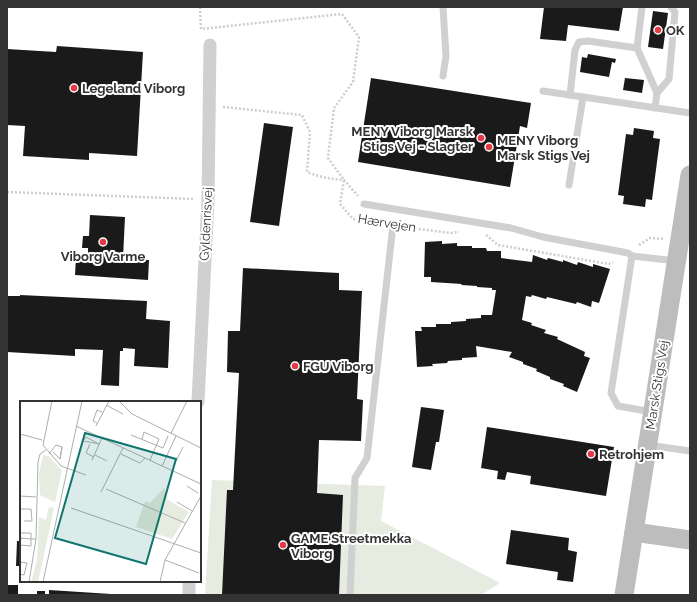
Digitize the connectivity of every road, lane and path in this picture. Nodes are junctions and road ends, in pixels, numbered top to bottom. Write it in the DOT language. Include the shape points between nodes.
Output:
graph roads {
  1 [pos="200,7"];
  2 [pos="443,7"];
  3 [pos="642,7"];
  4 [pos="671,7"];
  5 [pos="210,45"];
  6 [pos="637,48"];
  7 [pos="443,76"];
  8 [pos="543,91"];
  9 [pos="657,94"];
  10 [pos="570,95"];
  11 [pos="583,97"];
  12 [pos="210,106"];
  13 [pos="655,108"];
  14 [pos="690,113"];
  15 [pos="344,180"];
  16 [pos="690,181"];
  17 [pos="569,185"];
  18 [pos="7,192"];
  19 [pos="208,199"];
  20 [pos="364,204"];
  21 [pos="393,225"];
  22 [pos="465,232"];
  23 [pos="485,235"];
  24 [pos="679,242"];
  25 [pos="630,255"];
  26 [pos="677,261"];
  27 [pos="198,401"];
  28 [pos="653,412"];
  29 [pos="647,445"];
  30 [pos="690,451"];
  31 [pos="634,532"];
  32 [pos="690,540"];
  33 [pos="189,582"];
  34 [pos="189,595"];
  35 [pos="350,595"];
  36 [pos="624,595"];
  1 -- 15 [label="path" via="201,29 342,14 359,37 353,82 334,108 328,158"];
  2 -- 7 [label="lane" via="446,56"];
  3 -- 6 [label="lane"];
  4 -- 9 [label="lane" via="675,12 668,78"];
  5 -- 12 [label="street, Gyldenrisvej"];
  6 -- 9 [label="lane"];
  6 -- 10 [label="lane" via="579,42 575,50"];
  8 -- 10 [label="lane"];
  9 -- 13 [label="lane"];
  10 -- 11 [label="lane"];
  11 -- 13 [label="lane"];
  11 -- 17 [label="lane"];
  12 -- 15 [label="path" via="302,115 310,132 307,172"];
  12 -- 19 [label="street, Gyldenrisvej"];
  13 -- 14 [label="lane"];
  15 -- 20 [label="path"];
  15 -- 21 [label="path, Hærvejen" via="340,204 353,219"];
  16 -- 24 [label="street, Marsk Stigs Vej"];
  18 -- 19 [label="path"];
  19 -- 27 [label="street, Gyldenrisvej"];
  20 -- 25 [label="lane" via="511,228"];
  21 -- 22 [label="path, Hærvejen" via="451,233"];
  21 -- 35 [label="lane" via="367,458 355,478"];
  23 -- 25 [label="path" via="498,245 609,264"];
  24 -- 25 [label="path" via="650,238"];
  24 -- 26 [label="street, Marsk Stigs Vej"];
  25 -- 26 [label="lane"];
  25 -- 28 [label="lane" via="611,393 618,406"];
  26 -- 28 [label="street, Marsk Stigs Vej"];
  28 -- 29 [label="street, Marsk Stigs Vej"];
  29 -- 30 [label="lane"];
  29 -- 31 [label="street, Marsk Stigs Vej"];
  31 -- 32 [label="street"];
  31 -- 36 [label="street, Marsk Stigs Vej"];
  33 -- 34 [label="street"];
}
